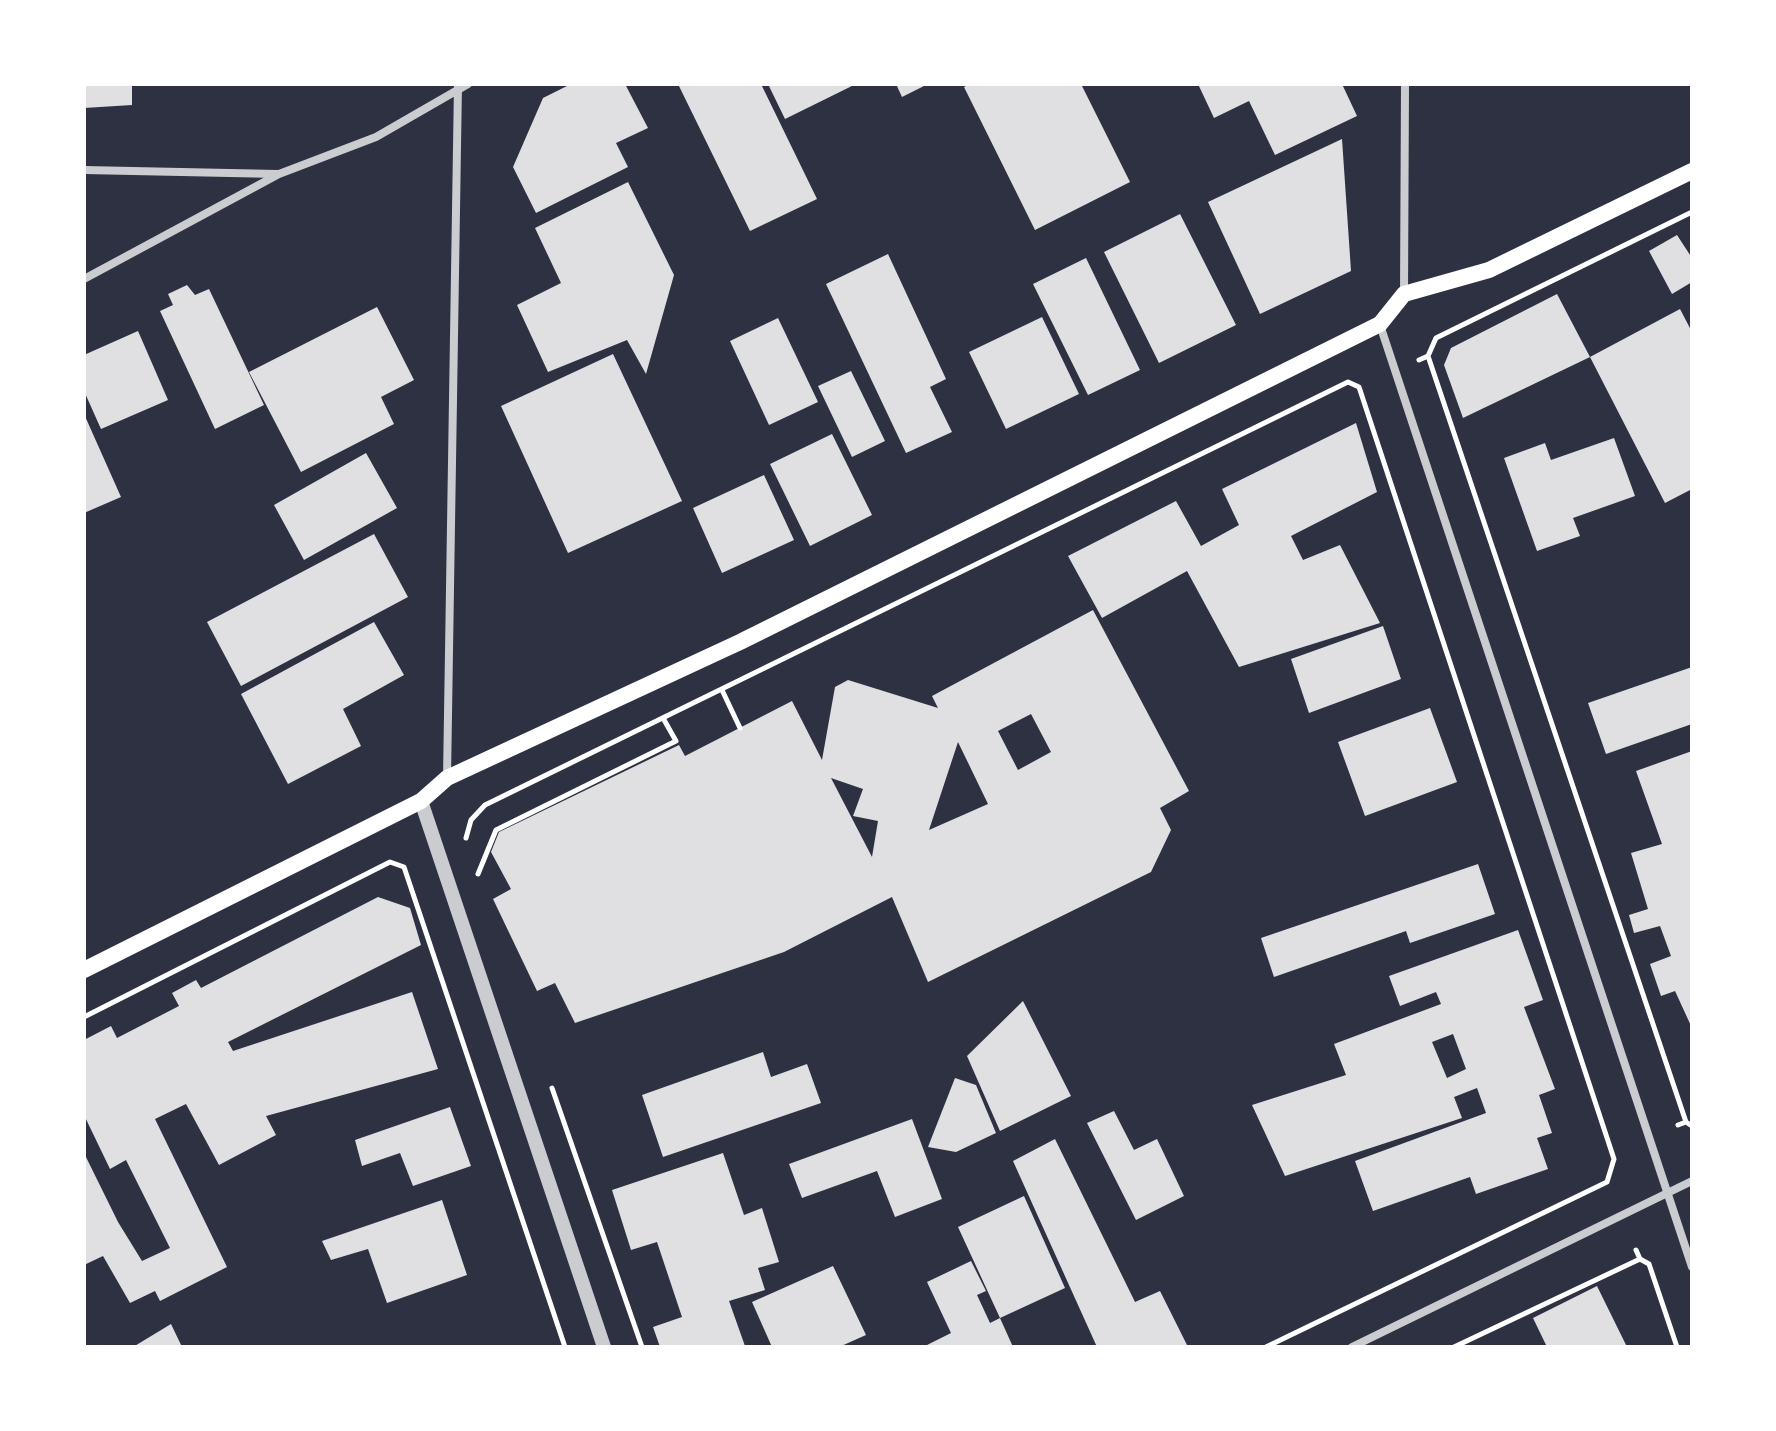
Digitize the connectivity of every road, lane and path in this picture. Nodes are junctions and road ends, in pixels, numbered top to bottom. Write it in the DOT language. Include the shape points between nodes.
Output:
graph roads {
  1 [pos="468,84"];
  2 [pos="1405,84"];
  3 [pos="458,86"];
  4 [pos="84,170"];
  5 [pos="1692,171"];
  6 [pos="279,174"];
  7 [pos="1692,212"];
  8 [pos="84,279"];
  9 [pos="1404,294"];
  10 [pos="1380,324"];
  11 [pos="1428,356"];
  12 [pos="1419,360"];
  13 [pos="1368,383"];
  14 [pos="1359,387"];
  15 [pos="722,690"];
  16 [pos="663,718"];
  17 [pos="740,728"];
  18 [pos="447,778"];
  19 [pos="421,801"];
  20 [pos="467,844"];
  21 [pos="474,864"];
  22 [pos="84,970"];
  23 [pos="84,1017"];
  24 [pos="550,1081"];
  25 [pos="1689,1124"];
  26 [pos="1678,1125"];
  27 [pos="1621,1155"];
  28 [pos="1614,1159"];
  29 [pos="1692,1181"];
  30 [pos="1607,1182"];
  31 [pos="1609,1189"];
  32 [pos="1668,1193"];
  33 [pos="1636,1250"];
  34 [pos="1640,1259"];
  35 [pos="1657,1260"];
  36 [pos="1649,1264"];
  37 [pos="1692,1267"];
  38 [pos="565,1347"];
  39 [pos="604,1347"];
  40 [pos="642,1347"];
  41 [pos="1266,1347"];
  42 [pos="1352,1347"];
  43 [pos="1454,1347"];
  44 [pos="1677,1347"];
  1 -- 3 [label="street"];
  2 -- 9 [label="street"];
  3 -- 6 [label="street" via="376,137"];
  3 -- 18 [label="street"];
  4 -- 6 [label="street"];
  5 -- 9 [label="main road" via="1489,270"];
  6 -- 8 [label="street"];
  7 -- 11 [label="path" via="1436,338"];
  9 -- 10 [label="main road"];
  10 -- 18 [label="main road" via="740,642"];
  10 -- 32 [label="street"];
  11 -- 12 [label="path"];
  11 -- 25 [label="path"];
  13 -- 14 [label="path"];
  14 -- 15 [label="path" via="1348,382"];
  14 -- 28 [label="path"];
  15 -- 16 [label="path"];
  15 -- 17 [label="path"];
  16 -- 20 [label="path" via="485,805 471,820"];
  16 -- 21 [label="path" via="676,741 496,830 478,875"];
  18 -- 19 [label="main road"];
  19 -- 22 [label="main road"];
  19 -- 39 [label="street"];
  23 -- 38 [label="path" via="390,862 404,867"];
  24 -- 40 [label="path"];
  25 -- 26 [label="path"];
  27 -- 28 [label="path"];
  28 -- 30 [label="path"];
  29 -- 32 [label="street"];
  30 -- 31 [label="path"];
  30 -- 41 [label="path"];
  32 -- 37 [label="street"];
  32 -- 42 [label="street"];
  33 -- 34 [label="path"];
  34 -- 36 [label="path"];
  34 -- 43 [label="path"];
  35 -- 36 [label="path"];
  36 -- 44 [label="path"];
}
